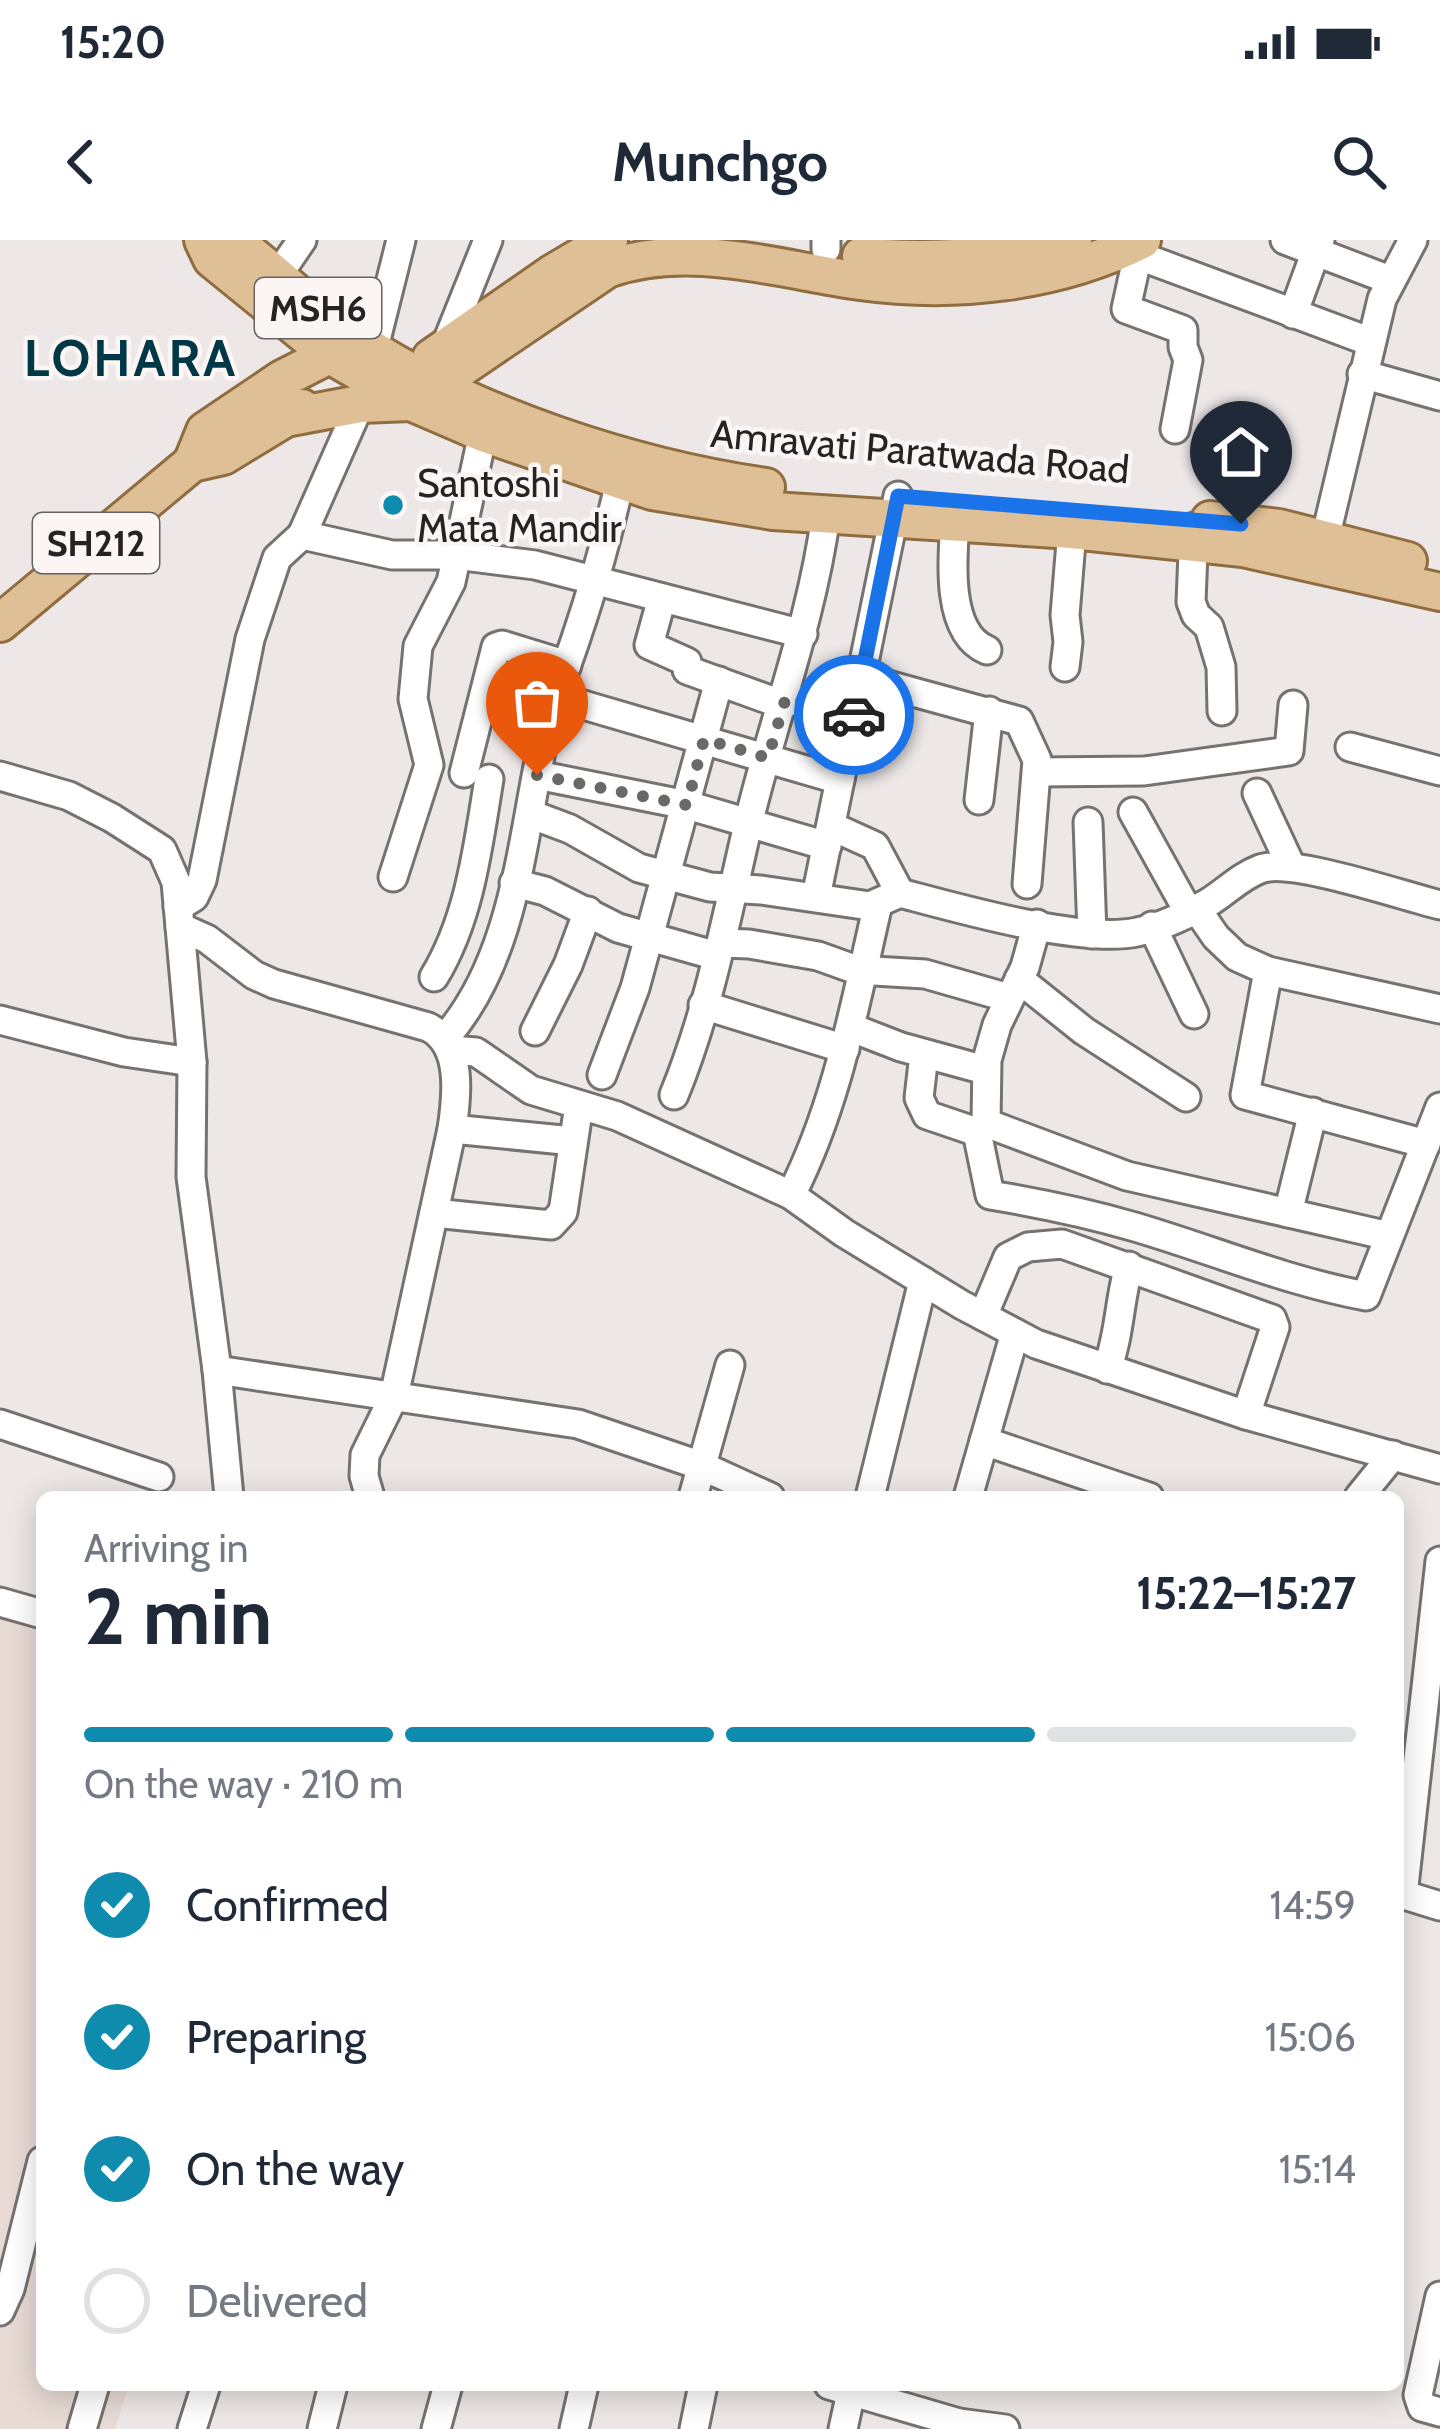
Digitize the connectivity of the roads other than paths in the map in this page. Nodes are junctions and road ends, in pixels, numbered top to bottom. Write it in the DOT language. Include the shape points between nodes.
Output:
graph roads {
  1 [pos="203,240"];
  2 [pos="233,240"];
  3 [pos="302,240"];
  4 [pos="400,240"];
  5 [pos="488,240"];
  6 [pos="609,240"];
  7 [pos="782,240"];
  8 [pos="1073,240"];
  9 [pos="1285,240"];
  10 [pos="1413,240"];
  11 [pos="826,244"];
  12 [pos="1133,245"];
  13 [pos="1317,246"];
  14 [pos="278,275"];
  15 [pos="1390,280"];
  16 [pos="1293,314"];
  17 [pos="288,319"];
  18 [pos="1371,342"];
  19 [pos="354,345"];
  20 [pos="1362,374"];
  21 [pos="282,379"];
  22 [pos="409,379"];
  23 [pos="1440,396"];
  24 [pos="1175,429"];
  25 [pos="483,434"];
  26 [pos="192,463"];
  27 [pos="620,482"];
  28 [pos="897,508"];
  29 [pos="826,515"];
  30 [pos="956,523"];
  31 [pos="1072,530"];
  32 [pos="1194,530"];
  33 [pos="302,535"];
  34 [pos="1325,539"];
  35 [pos="456,555"];
  36 [pos="1440,570"];
  37 [pos="594,583"];
  38 [pos="1440,592"];
  39 [pos="662,598"];
  40 [pos="0,622"];
  41 [pos="803,634"];
  42 [pos="987,650"];
  43 [pos="567,665"];
  44 [pos="1065,668"];
  45 [pos="862,678"];
  46 [pos="719,681"];
  47 [pos="556,697"];
  48 [pos="785,701"];
  49 [pos="1293,704"];
  50 [pos="988,711"];
  51 [pos="1222,711"];
  52 [pos="854,717"];
  53 [pos="704,739"];
  54 [pos="1349,747"];
  55 [pos="768,758"];
  56 [pos="429,765"];
  57 [pos="1440,771"];
  58 [pos="1036,772"];
  59 [pos="0,776"];
  60 [pos="476,776"];
  61 [pos="840,780"];
  62 [pos="534,793"];
  63 [pos="1257,793"];
  64 [pos="979,800"];
  65 [pos="687,805"];
  66 [pos="1133,812"];
  67 [pos="1088,821"];
  68 [pos="748,826"];
  69 [pos="829,836"];
  70 [pos="1292,866"];
  71 [pos="393,877"];
  72 [pos="667,877"];
  73 [pos="514,883"];
  74 [pos="1027,884"];
  75 [pos="735,889"];
  76 [pos="816,897"];
  77 [pos="889,898"];
  78 [pos="1440,905"];
  79 [pos="1192,909"];
  80 [pos="588,911"];
  81 [pos="179,917"];
  82 [pos="1037,923"];
  83 [pos="1152,926"];
  84 [pos="1092,934"];
  85 [pos="649,938"];
  86 [pos="719,950"];
  87 [pos="865,970"];
  88 [pos="1268,971"];
  89 [pos="434,977"];
  90 [pos="1014,988"];
  91 [pos="703,1005"];
  92 [pos="1440,1009"];
  93 [pos="1194,1015"];
  94 [pos="0,1020"];
  95 [pos="535,1031"];
  96 [pos="849,1038"];
  97 [pos="448,1044"];
  98 [pos="925,1054"];
  99 [pos="192,1062"];
  100 [pos="985,1070"];
  101 [pos="602,1076"];
  102 [pos="674,1095"];
  103 [pos="1186,1097"];
  104 [pos="578,1105"];
  105 [pos="1440,1107"];
  106 [pos="1313,1112"];
  107 [pos="981,1128"];
  108 [pos="452,1129"];
  109 [pos="573,1141"];
  110 [pos="1426,1144"];
  111 [pos="791,1195"];
  112 [pos="434,1213"];
  113 [pos="1288,1213"];
  114 [pos="1389,1236"];
  115 [pos="1129,1266"];
  116 [pos="923,1281"];
  117 [pos="983,1316"];
  118 [pos="1015,1333"];
  119 [pos="730,1365"];
  120 [pos="1107,1369"];
  121 [pos="217,1370"];
  122 [pos="394,1396"];
  123 [pos="1246,1415"];
  124 [pos="0,1424"];
  125 [pos="984,1441"];
  126 [pos="1393,1455"];
  127 [pos="702,1466"];
  128 [pos="1440,1469"];
  129 [pos="159,1477"];
  130 [pos="228,1491"];
  131 [pos="368,1491"];
  132 [pos="695,1491"];
  133 [pos="757,1491"];
  134 [pos="871,1491"];
  135 [pos="970,1491"];
  136 [pos="1131,1491"];
  137 [pos="1364,1491"];
  138 [pos="1440,1561"];
  139 [pos="0,1602"];
  140 [pos="36,1612"];
  141 [pos="1420,1698"];
  142 [pos="1404,1863"];
  143 [pos="1404,1895"];
  144 [pos="1440,1906"];
  145 [pos="36,2185"];
  146 [pos="1440,2296"];
  147 [pos="0,2312"];
  148 [pos="93,2391"];
  149 [pos="204,2391"];
  150 [pos="332,2391"];
  151 [pos="446,2391"];
  152 [pos="583,2391"];
  153 [pos="702,2391"];
  154 [pos="841,2391"];
  155 [pos="850,2391"];
  156 [pos="1440,2412"];
  157 [pos="958,2426"];
  158 [pos="82,2429"];
  159 [pos="192,2429"];
  160 [pos="322,2429"];
  161 [pos="436,2429"];
  162 [pos="574,2429"];
  163 [pos="694,2429"];
  164 [pos="843,2429"];
  165 [pos="1005,2429"];
  1 -- 17 [label="main road, Amravati Paratwada Road / MSH6" via="212,259"];
  2 -- 14 [label="main road, Amravati Paratwada Road / MSH6"];
  3 -- 14 [label="street"];
  4 -- 19 [label="street"];
  5 -- 22 [label="street"];
  6 -- 22 [label="main road"];
  7 -- 11 [label="main road"];
  8 -- 11 [label="main road" via="954,260 901,260"];
  9 -- 13 [label="street"];
  10 -- 15 [label="street"];
  12 -- 16 [label="street"];
  12 -- 22 [label="main road" via="1070,268 947,286 658,251 607,269"];
  12 -- 24 [label="street" via="1126,308 1184,334"];
  13 -- 15 [label="street"];
  13 -- 16 [label="street"];
  14 -- 19 [label="main road, Amravati Paratwada Road / MSH6"];
  15 -- 18 [label="street"];
  16 -- 18 [label="street"];
  17 -- 19 [label="main road, Amravati Paratwada Road / MSH6"];
  17 -- 21 [label="main road"];
  18 -- 20 [label="street"];
  19 -- 21 [label="main road, SH212"];
  19 -- 22 [label="main road, Amravati Paratwada Road / MSH6"];
  19 -- 22 [label="main road"];
  20 -- 23 [label="street"];
  20 -- 34 [label="street"];
  21 -- 26 [label="main road, SH212" via="205,431"];
  22 -- 25 [label="main road, Amravati Paratwada Road / MSH6"];
  22 -- 26 [label="main road, SH212" via="322,397 223,456"];
  22 -- 28 [label="main road, Amravati Paratwada Road / MSH6" via="653,464"];
  22 -- 33 [label="street"];
  25 -- 27 [label="main road, Amravati Paratwada Road / MSH6"];
  25 -- 35 [label="street"];
  26 -- 40 [label="main road, SH212"];
  27 -- 29 [label="main road, Amravati Paratwada Road / MSH6" via="709,503"];
  27 -- 37 [label="street"];
  28 -- 29 [label="main road, Amravati Paratwada Road / MSH6"];
  28 -- 30 [label="main road, Amravati Paratwada Road / MSH6"];
  28 -- 32 [label="main road, Amravati Paratwada Road / MSH6"];
  28 -- 45 [label="street"];
  29 -- 41 [label="street"];
  30 -- 31 [label="main road, Amravati Paratwada Road / MSH6"];
  30 -- 42 [label="street" via="952,586 966,635"];
  31 -- 32 [label="main road, Amravati Paratwada Road / MSH6"];
  31 -- 44 [label="street"];
  32 -- 34 [label="main road, Amravati Paratwada Road / MSH6" via="1280,528"];
  32 -- 38 [label="main road, Amravati Paratwada Road / MSH6"];
  32 -- 51 [label="street" via="1191,602 1221,667"];
  33 -- 35 [label="street" via="392,555"];
  33 -- 81 [label="street" via="277,558 250,639 202,880"];
  34 -- 36 [label="main road, Amravati Paratwada Road / MSH6"];
  35 -- 37 [label="street"];
  35 -- 56 [label="street" via="412,681"];
  37 -- 39 [label="street"];
  37 -- 43 [label="street"];
  39 -- 41 [label="street"];
  39 -- 46 [label="street" via="649,645"];
  41 -- 48 [label="street"];
  43 -- 47 [label="street"];
  43 -- 60 [label="street" via="496,647"];
  45 -- 50 [label="street"];
  45 -- 52 [label="street"];
  46 -- 48 [label="street"];
  46 -- 53 [label="street"];
  47 -- 53 [label="street"];
  47 -- 62 [label="street"];
  48 -- 52 [label="street"];
  48 -- 55 [label="street"];
  49 -- 58 [label="street" via="1289,752 1144,771"];
  50 -- 58 [label="street" via="1019,722"];
  50 -- 64 [label="street"];
  52 -- 61 [label="street"];
  53 -- 55 [label="street"];
  53 -- 65 [label="street"];
  54 -- 57 [label="street"];
  55 -- 61 [label="street"];
  55 -- 68 [label="street"];
  56 -- 60 [label="street"];
  56 -- 71 [label="street"];
  58 -- 74 [label="street"];
  59 -- 81 [label="street" via="68,796 150,841 169,862"];
  60 -- 62 [label="street"];
  60 -- 89 [label="street" via="464,908"];
  61 -- 69 [label="street"];
  62 -- 65 [label="street"];
  62 -- 72 [label="street" via="607,853"];
  62 -- 73 [label="street"];
  63 -- 70 [label="street"];
  65 -- 68 [label="street"];
  65 -- 72 [label="street"];
  66 -- 79 [label="street"];
  67 -- 84 [label="street"];
  68 -- 69 [label="street"];
  68 -- 75 [label="street"];
  69 -- 76 [label="street"];
  69 -- 77 [label="street" via="874,846"];
  70 -- 78 [label="street"];
  70 -- 79 [label="street" via="1265,866"];
  72 -- 75 [label="street"];
  72 -- 85 [label="street"];
  73 -- 80 [label="street"];
  73 -- 97 [label="street" via="496,945"];
  75 -- 76 [label="street"];
  75 -- 86 [label="street"];
  76 -- 77 [label="street" via="870,906"];
  77 -- 82 [label="street"];
  77 -- 87 [label="street"];
  79 -- 83 [label="street"];
  79 -- 88 [label="street" via="1237,958"];
  80 -- 85 [label="street"];
  80 -- 95 [label="street"];
  81 -- 97 [label="street" via="254,975 428,1027"];
  81 -- 99 [label="street"];
  82 -- 84 [label="street"];
  82 -- 90 [label="street"];
  83 -- 84 [label="street"];
  83 -- 93 [label="street"];
  85 -- 86 [label="street"];
  85 -- 101 [label="street"];
  86 -- 87 [label="street" via="749,944"];
  86 -- 91 [label="street"];
  87 -- 90 [label="street"];
  87 -- 96 [label="street"];
  88 -- 92 [label="street"];
  88 -- 106 [label="street" via="1245,1095"];
  90 -- 100 [label="street"];
  90 -- 103 [label="street"];
  91 -- 96 [label="street"];
  91 -- 102 [label="street"];
  94 -- 99 [label="street"];
  96 -- 98 [label="street"];
  96 -- 111 [label="street"];
  97 -- 104 [label="street"];
  97 -- 108 [label="street"];
  98 -- 100 [label="street"];
  98 -- 107 [label="street" via="919,1098 927,1115"];
  99 -- 121 [label="street" via="191,1177"];
  100 -- 107 [label="street"];
  104 -- 109 [label="street"];
  104 -- 111 [label="street"];
  105 -- 110 [label="street"];
  106 -- 110 [label="street"];
  106 -- 113 [label="street"];
  107 -- 113 [label="street" via="1127,1176"];
  107 -- 114 [label="street" via="990,1195 1137,1228 1324,1288 1366,1296"];
  108 -- 109 [label="street"];
  108 -- 112 [label="street"];
  109 -- 112 [label="street" via="563,1212 551,1225"];
  110 -- 114 [label="street"];
  111 -- 116 [label="street"];
  112 -- 122 [label="street"];
  113 -- 114 [label="street"];
  115 -- 117 [label="street" via="1075,1246 1018,1250"];
  115 -- 120 [label="street"];
  115 -- 123 [label="street" via="1274,1321"];
  116 -- 117 [label="street"];
  116 -- 134 [label="street"];
  117 -- 118 [label="street"];
  118 -- 120 [label="street"];
  118 -- 125 [label="street"];
  119 -- 127 [label="street"];
  120 -- 123 [label="street"];
  121 -- 122 [label="street"];
  121 -- 130 [label="street"];
  122 -- 127 [label="street" via="578,1424"];
  122 -- 131 [label="street" via="365,1456"];
  123 -- 126 [label="street"];
  124 -- 129 [label="street"];
  125 -- 135 [label="street"];
  125 -- 136 [label="street"];
  126 -- 128 [label="street"];
  126 -- 137 [label="street"];
  127 -- 132 [label="street"];
  127 -- 133 [label="street"];
  138 -- 141 [label="street"];
  139 -- 140 [label="street"];
  141 -- 142 [label="street"];
  143 -- 144 [label="street"];
  145 -- 147 [label="street"];
  146 -- 156 [label="street" via="1418,2402"];
  148 -- 158 [label="street"];
  149 -- 159 [label="street"];
  150 -- 160 [label="street"];
  151 -- 161 [label="street"];
  152 -- 162 [label="street"];
  153 -- 163 [label="street"];
  154 -- 164 [label="street"];
  155 -- 157 [label="street"];
  157 -- 165 [label="street"];
}
